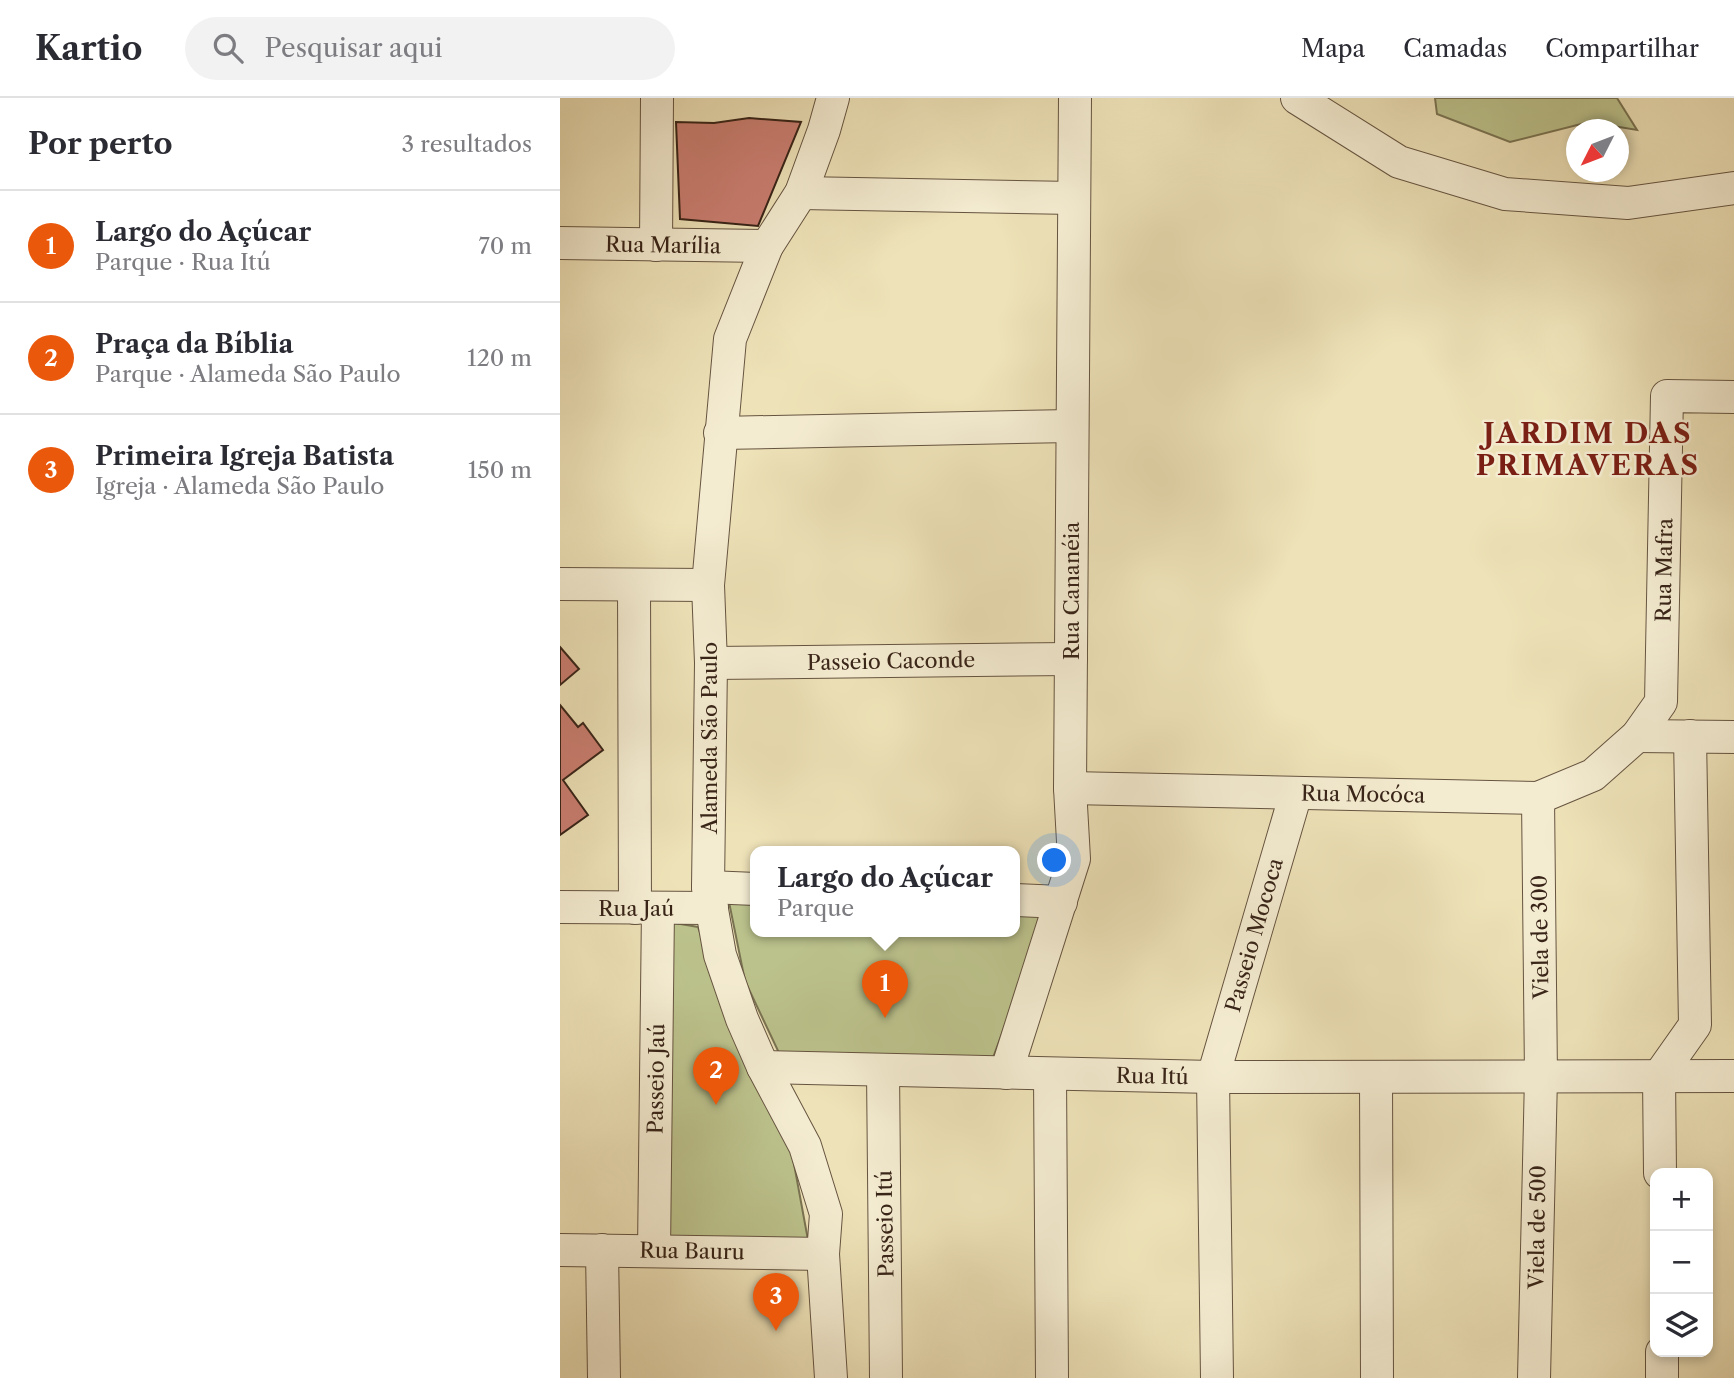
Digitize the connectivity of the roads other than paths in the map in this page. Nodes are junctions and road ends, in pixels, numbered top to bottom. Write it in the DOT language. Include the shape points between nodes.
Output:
graph roads {
  1 [pos="657,98"];
  2 [pos="833,98"];
  3 [pos="1075,98"];
  4 [pos="1297,98"];
  5 [pos="1734,188"];
  6 [pos="801,193"];
  7 [pos="1074,198"];
  8 [pos="560,243"];
  9 [pos="656,245"];
  10 [pos="767,246"];
  11 [pos="1734,397"];
  12 [pos="1071,426"];
  13 [pos="720,433"];
  14 [pos="560,584"];
  15 [pos="634,585"];
  16 [pos="708,585"];
  17 [pos="1071,659"];
  18 [pos="711,663"];
  19 [pos="1637,736"];
  20 [pos="1690,736"];
  21 [pos="1734,737"];
  22 [pos="1070,788"];
  23 [pos="1296,793"];
  24 [pos="1538,797"];
  25 [pos="750,890"];
  26 [pos="710,898"];
  27 [pos="1020,900"];
  28 [pos="1061,902"];
  29 [pos="560,907"];
  30 [pos="646,908"];
  31 [pos="764,1067"];
  32 [pos="883,1070"];
  33 [pos="1006,1073"];
  34 [pos="1050,1074"];
  35 [pos="1659,1076"];
  36 [pos="1734,1076"];
  37 [pos="1213,1077"];
  38 [pos="1376,1077"];
  39 [pos="1541,1077"];
  40 [pos="1660,1168"];
  41 [pos="560,1250"];
  42 [pos="602,1250"];
  43 [pos="654,1251"];
  44 [pos="824,1254"];
  45 [pos="1662,1357"];
  46 [pos="604,1378"];
  47 [pos="831,1378"];
  48 [pos="886,1378"];
  49 [pos="1052,1378"];
  50 [pos="1217,1378"];
  51 [pos="1377,1378"];
  52 [pos="1534,1378"];
  53 [pos="1662,1378"];
  1 -- 9 [label="street"];
  2 -- 6 [label="street, Alameda São Paulo"];
  3 -- 7 [label="street, Rua Cananéia"];
  4 -- 5 [label="street" via="1399,162 1505,194 1628,203"];
  6 -- 7 [label="street"];
  6 -- 10 [label="street, Alameda São Paulo"];
  7 -- 12 [label="street, Rua Cananéia"];
  8 -- 9 [label="street, Rua Marília"];
  9 -- 10 [label="street, Rua Marília"];
  10 -- 13 [label="street, Alameda São Paulo" via="730,339"];
  11 -- 19 [label="street, Rua Mafra" via="1667,396 1661,702"];
  12 -- 13 [label="street"];
  12 -- 17 [label="street, Rua Cananéia"];
  13 -- 16 [label="street, Alameda São Paulo"];
  14 -- 15 [label="street"];
  15 -- 16 [label="street"];
  15 -- 30 [label="street, Passeio Jaú"];
  16 -- 18 [label="street, Alameda São Paulo"];
  17 -- 18 [label="street, Passeio Caconde"];
  17 -- 22 [label="street, Rua Cananéia"];
  18 -- 26 [label="street, Alameda São Paulo"];
  19 -- 20 [label="street"];
  19 -- 24 [label="street, Rua Mocóca" via="1593,775"];
  20 -- 21 [label="street"];
  20 -- 35 [label="street" via="1695,1025"];
  22 -- 23 [label="street, Rua Mocóca"];
  22 -- 28 [label="street, Rua Cananéia" via="1074,859"];
  23 -- 24 [label="street, Rua Mocóca"];
  23 -- 37 [label="street, Passeio Mococa"];
  24 -- 39 [label="street, Viela de 300"];
  25 -- 26 [label="street, Rua Jaú"];
  26 -- 30 [label="street, Rua Jaú"];
  26 -- 31 [label="street, Alameda São Paulo" via="720,955"];
  27 -- 28 [label="street"];
  28 -- 33 [label="street, Rua Cananéia"];
  29 -- 30 [label="street, Rua Jaú"];
  30 -- 43 [label="street, Passeio Jaú"];
  31 -- 32 [label="street, Rua Itú"];
  31 -- 44 [label="street, Alameda São Paulo" via="805,1146 826,1214"];
  32 -- 33 [label="street, Rua Itú"];
  32 -- 48 [label="street, Passeio Itú"];
  33 -- 34 [label="street, Rua Itú"];
  34 -- 37 [label="street, Rua Itú"];
  34 -- 49 [label="street"];
  35 -- 36 [label="street, Rua Itú"];
  35 -- 39 [label="street, Rua Itú"];
  35 -- 40 [label="street"];
  37 -- 38 [label="street, Rua Itú"];
  37 -- 50 [label="street"];
  38 -- 39 [label="street, Rua Itú"];
  38 -- 51 [label="street"];
  39 -- 52 [label="street, Viela de 500"];
  41 -- 42 [label="street, Rua Bauru"];
  42 -- 43 [label="street, Rua Bauru"];
  42 -- 46 [label="street"];
  43 -- 44 [label="street, Rua Bauru"];
  44 -- 47 [label="street, Alameda São Paulo"];
  45 -- 53 [label="street"];
}
